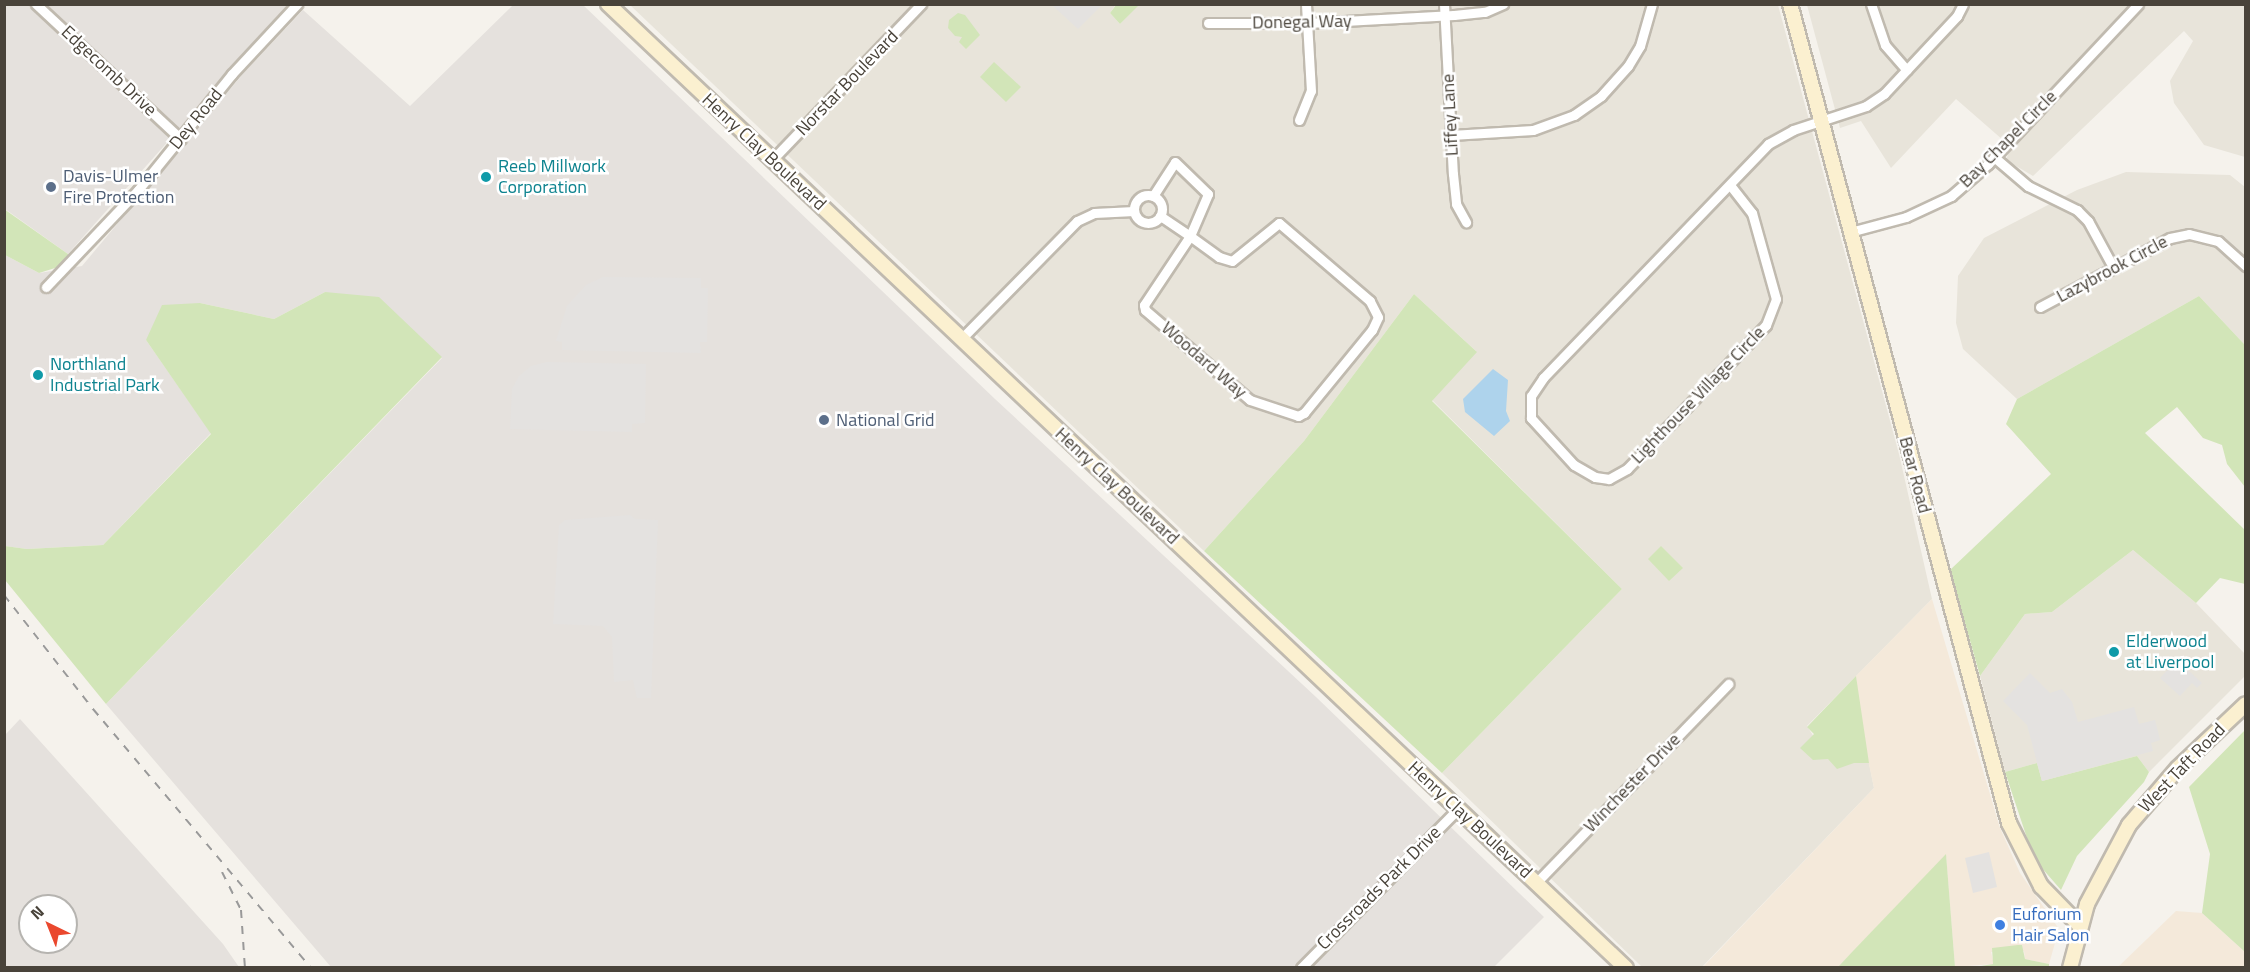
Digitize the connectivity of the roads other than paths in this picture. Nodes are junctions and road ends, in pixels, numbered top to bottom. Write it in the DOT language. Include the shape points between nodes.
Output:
graph roads {
  1 [pos="36,4"];
  2 [pos="297,4"];
  3 [pos="608,4"];
  4 [pos="921,4"];
  5 [pos="1306,4"];
  6 [pos="1444,4"];
  7 [pos="1503,4"];
  8 [pos="1652,4"];
  9 [pos="1790,4"];
  10 [pos="1871,4"];
  11 [pos="1962,4"];
  12 [pos="2138,4"];
  13 [pos="1445,16"];
  14 [pos="1208,23"];
  15 [pos="1308,23"];
  16 [pos="1907,70"];
  17 [pos="1299,120"];
  18 [pos="1821,123"];
  19 [pos="1450,135"];
  20 [pos="181,139"];
  21 [pos="1994,157"];
  22 [pos="772,160"];
  23 [pos="1730,185"];
  24 [pos="1154,196"];
  25 [pos="1134,211"];
  26 [pos="1161,216"];
  27 [pos="1466,222"];
  28 [pos="1850,232"];
  29 [pos="1190,236"];
  30 [pos="2246,266"];
  31 [pos="2113,267"];
  32 [pos="46,286"];
  33 [pos="2040,307"];
  34 [pos="961,339"];
  35 [pos="1728,684"];
  36 [pos="2246,704"];
  37 [pos="1458,809"];
  38 [pos="1536,883"];
  39 [pos="2080,926"];
  40 [pos="1301,968"];
  41 [pos="1626,968"];
  42 [pos="2070,968"];
  1 -- 20 [label="street, Edgecomb Drive"];
  2 -- 20 [label="street, Dey Road" via="232,74"];
  3 -- 22 [label="main road, Henry Clay Boulevard"];
  4 -- 22 [label="street, Norstar Boulevard"];
  5 -- 15 [label="street"];
  6 -- 13 [label="street, Liffey Lane"];
  7 -- 13 [label="street, Donegal Way" via="1485,12"];
  8 -- 19 [label="street" via="1640,46 1628,66 1600,96 1574,115 1533,130"];
  9 -- 18 [label="main road, Bear Road"];
  10 -- 16 [label="street" via="1885,45"];
  11 -- 16 [label="street, Lighthouse Village Circle" via="1957,16"];
  12 -- 21 [label="street, Bay Chapel Circle"];
  13 -- 15 [label="street, Donegal Way"];
  13 -- 19 [label="street, Liffey Lane"];
  14 -- 15 [label="street, Donegal Way"];
  15 -- 17 [label="street" via="1311,91"];
  16 -- 18 [label="street, Lighthouse Village Circle" via="1866,106"];
  18 -- 23 [label="street, Lighthouse Village Circle" via="1793,130 1768,144"];
  18 -- 28 [label="main road, Bear Road"];
  19 -- 27 [label="street, Liffey Lane" via="1456,204"];
  20 -- 32 [label="street, Dey Road" via="98,235"];
  21 -- 28 [label="street, Bay Chapel Circle" via="1937,205"];
  21 -- 31 [label="street" via="2028,186 2077,210 2088,221"];
  22 -- 34 [label="main road, Henry Clay Boulevard"];
  23 -- 23 [label="street, Lighthouse Village Circle" via="1752,213 1776,298 1767,325 1627,469 1609,479 1595,477 1574,465 1531,418 1531,396 1543,378"];
  24 -- 25 [label="street, Woodard Way" via="1140,198"];
  24 -- 26 [label="street" via="1162,206"];
  24 -- 29 [label="street, Woodard Way" via="1175,162 1208,194"];
  25 -- 26 [label="street" via="1144,222 1151,223"];
  25 -- 34 [label="street" via="1094,213 1077,221"];
  26 -- 29 [label="street, Woodard Way"];
  28 -- 39 [label="main road, Bear Road" via="2009,822 2041,886"];
  29 -- 29 [label="street, Woodard Way" via="1232,261 1279,223 1370,301 1378,317 1372,330 1298,417 1250,400 1145,310 1144,305"];
  30 -- 31 [label="street, Lazybrook Circle" via="2218,241 2189,234 2170,238"];
  31 -- 33 [label="street, Lazybrook Circle"];
  34 -- 37 [label="main road, Henry Clay Boulevard"];
  35 -- 38 [label="street, Winchester Drive"];
  36 -- 39 [label="main road, West Taft Road" via="2178,768 2129,825 2094,887"];
  37 -- 38 [label="main road, Henry Clay Boulevard"];
  37 -- 40 [label="street, Crossroads Park Drive"];
  38 -- 41 [label="main road, Henry Clay Boulevard"];
  39 -- 42 [label="main road, West Taft Road"];
}
